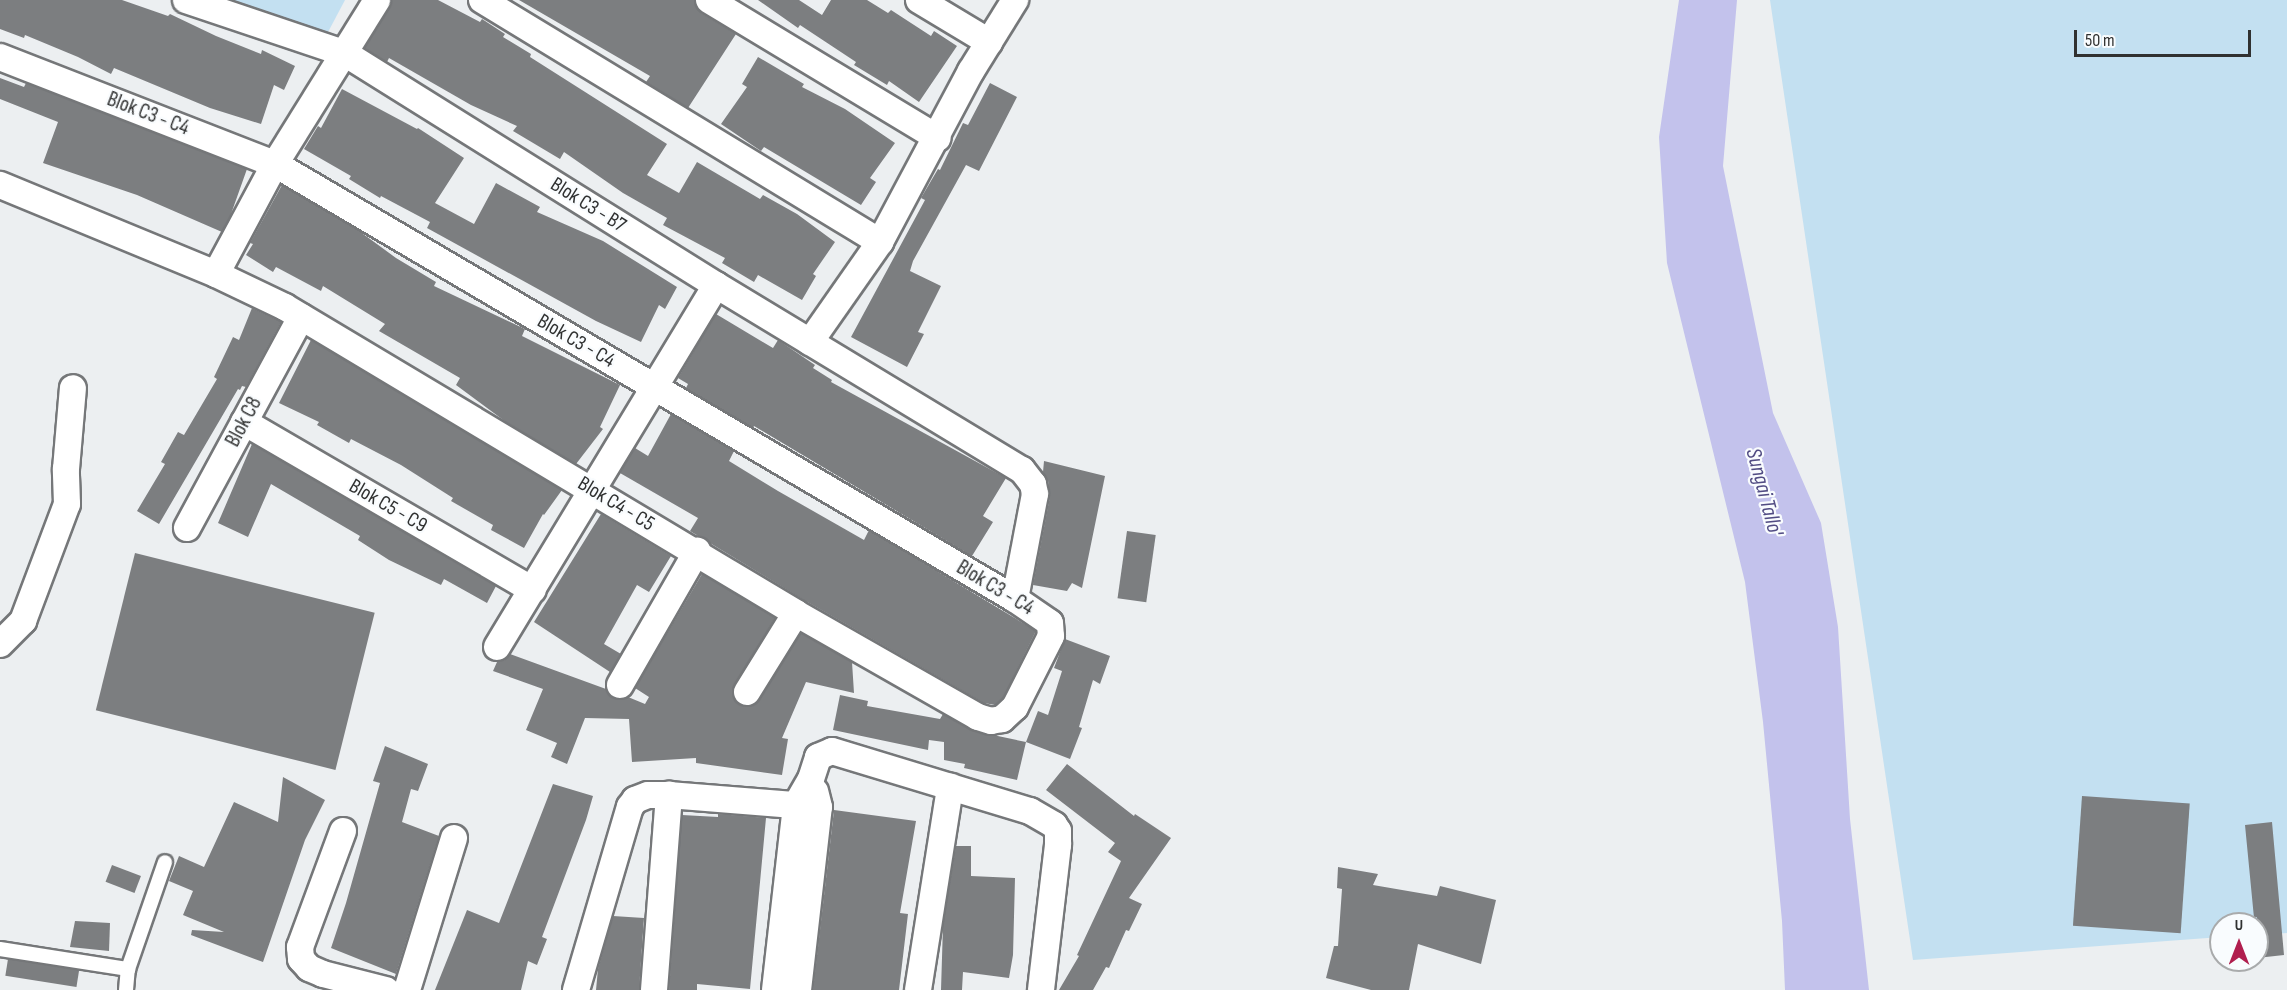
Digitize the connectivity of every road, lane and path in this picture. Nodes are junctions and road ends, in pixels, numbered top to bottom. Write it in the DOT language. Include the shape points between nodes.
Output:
graph roads {
  1 [pos="186,0"];
  2 [pos="377,0"];
  3 [pos="482,0"];
  4 [pos="710,0"];
  5 [pos="919,0"];
  6 [pos="1015,0"];
  7 [pos="989,42"];
  8 [pos="346,54"];
  9 [pos="0,57"];
  10 [pos="938,138"];
  11 [pos="275,164"];
  12 [pos="0,185"];
  13 [pos="880,242"];
  14 [pos="216,273"];
  15 [pos="716,285"];
  16 [pos="302,316"];
  17 [pos="821,348"];
  18 [pos="654,387"];
  19 [pos="74,388"];
  20 [pos="244,422"];
  21 [pos="593,490"];
  22 [pos="187,528"];
  23 [pos="697,551"];
  24 [pos="533,590"];
  25 [pos="1015,599"];
  26 [pos="796,613"];
  27 [pos="0,644"];
  28 [pos="497,646"];
  29 [pos="620,685"];
  30 [pos="747,692"];
  31 [pos="1015,707"];
  32 [pos="950,787"];
  33 [pos="669,795"];
  34 [pos="807,806"];
  35 [pos="344,831"];
  36 [pos="454,838"];
  37 [pos="165,862"];
  38 [pos="0,949"];
  39 [pos="128,969"];
  40 [pos="126,990"];
  41 [pos="386,990"];
  42 [pos="407,990"];
  43 [pos="576,990"];
  44 [pos="654,990"];
  45 [pos="775,990"];
  46 [pos="798,990"];
  47 [pos="918,990"];
  48 [pos="1041,990"];
  1 -- 8 [label="street, Blok C3 - B7"];
  2 -- 8 [label="street"];
  3 -- 13 [label="street"];
  4 -- 10 [label="street"];
  5 -- 7 [label="street"];
  6 -- 7 [label="street"];
  7 -- 10 [label="street"];
  8 -- 11 [label="street"];
  8 -- 15 [label="street, Blok C3 - B7"];
  9 -- 11 [label="street, Blok C3 - C4"];
  10 -- 13 [label="street"];
  11 -- 14 [label="street"];
  11 -- 18 [label="street, Blok C3 - C4"];
  12 -- 14 [label="street, Blok C4 - C5"];
  13 -- 17 [label="street"];
  14 -- 16 [label="street, Blok C4 - C5"];
  15 -- 17 [label="street, Blok C3 - B7"];
  15 -- 18 [label="street"];
  16 -- 20 [label="street, Blok C8"];
  16 -- 21 [label="street, Blok C4 - C5"];
  17 -- 25 [label="street, Blok C3 - B7" via="1022,470 1033,484 1035,494"];
  18 -- 21 [label="street"];
  18 -- 25 [label="street, Blok C3 - C4"];
  19 -- 27 [label="street" via="66,469 67,504 23,621"];
  20 -- 22 [label="street, Blok C8"];
  20 -- 24 [label="street, Blok C5 - C9"];
  21 -- 23 [label="street, Blok C4 - C5"];
  21 -- 24 [label="street"];
  23 -- 26 [label="street, Blok C4 - C5"];
  23 -- 29 [label="street"];
  24 -- 28 [label="street"];
  25 -- 31 [label="street, Blok C3 - C4" via="1050,623 1052,636"];
  26 -- 30 [label="street"];
  26 -- 31 [label="street, Blok C4 - C5" via="978,717 1002,719"];
  32 -- 34 [label="street" via="832,751 818,757"];
  32 -- 47 [label="street"];
  32 -- 48 [label="street" via="1030,811 1044,817 1058,831"];
  33 -- 34 [label="street"];
  33 -- 43 [label="street" via="648,795 635,800 630,807"];
  33 -- 44 [label="street"];
  34 -- 45 [label="street"];
  34 -- 46 [label="street"];
  35 -- 41 [label="street" via="300,947 302,959 309,968 323,974"];
  36 -- 42 [label="street"];
  37 -- 39 [label="lane"];
  38 -- 39 [label="lane"];
  39 -- 40 [label="lane"];
}
